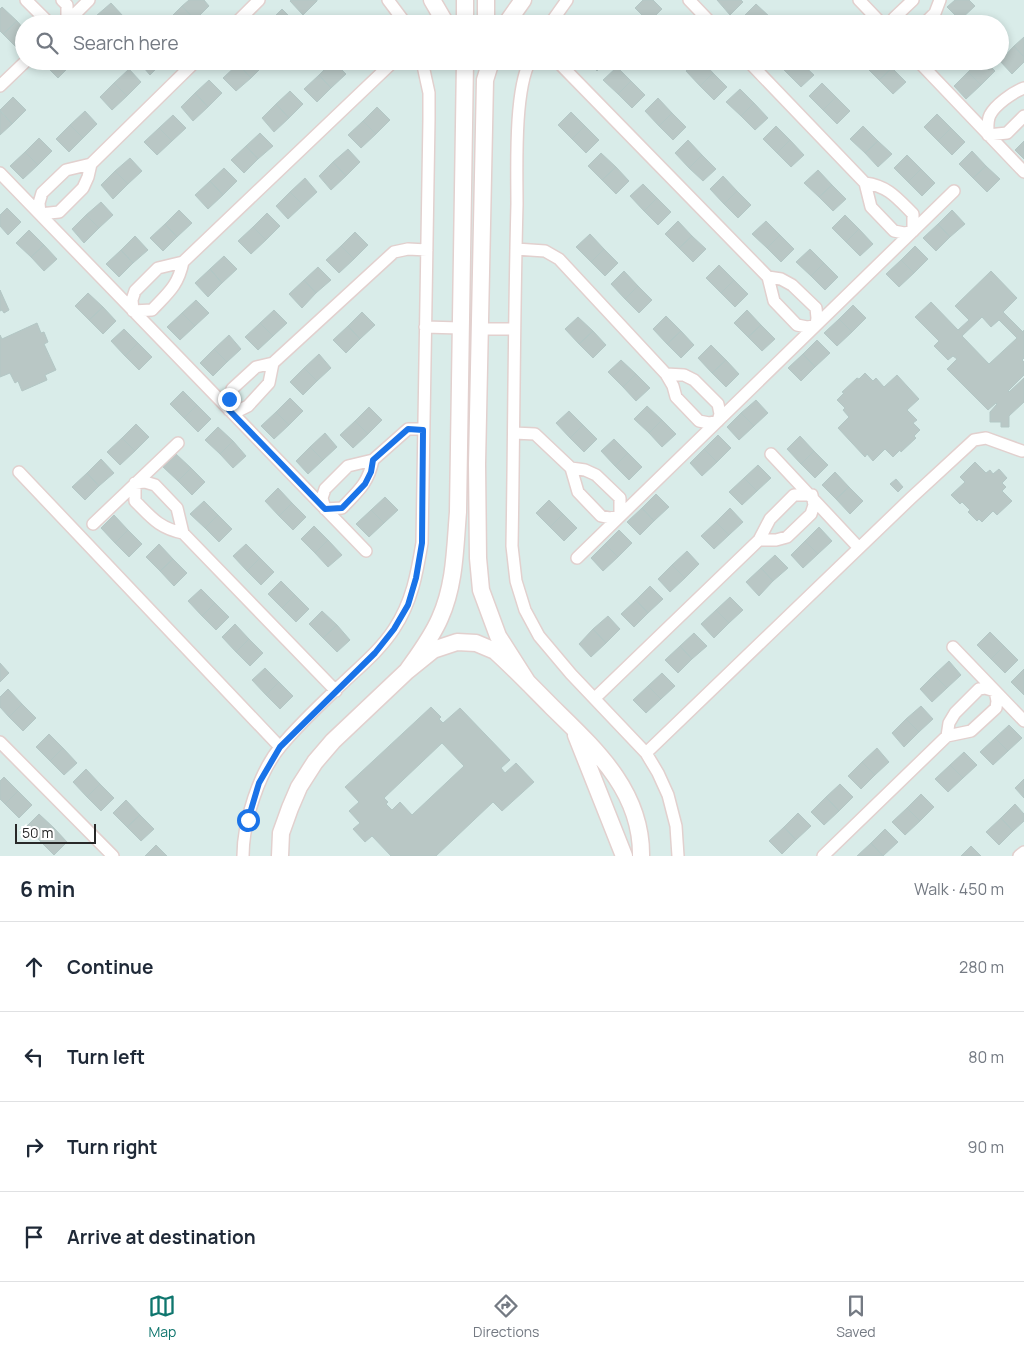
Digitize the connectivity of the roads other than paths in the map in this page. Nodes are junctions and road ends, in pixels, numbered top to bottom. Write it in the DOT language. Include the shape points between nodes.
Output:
graph roads {
  1 [pos="26,0"];
  2 [pos="62,0"];
  3 [pos="90,0"];
  4 [pos="259,0"];
  5 [pos="388,0"];
  6 [pos="432,0"];
  7 [pos="465,0"];
  8 [pos="486,0"];
  9 [pos="523,0"];
  10 [pos="568,0"];
  11 [pos="689,0"];
  12 [pos="859,0"];
  13 [pos="912,0"];
  14 [pos="940,0"];
  15 [pos="41,15"];
  16 [pos="65,15"];
  17 [pos="73,15"];
  18 [pos="244,15"];
  19 [pos="399,15"];
  20 [pos="441,15"];
  21 [pos="465,15"];
  22 [pos="486,15"];
  23 [pos="512,15"];
  24 [pos="557,15"];
  25 [pos="703,15"];
  26 [pos="873,15"];
  27 [pos="897,15"];
  28 [pos="933,15"];
  29 [pos="17,70"];
  30 [pos="187,70"];
  31 [pos="385,70"];
  32 [pos="424,70"];
  33 [pos="462,70"];
  34 [pos="464,70"];
  35 [pos="485,70"];
  36 [pos="488,70"];
  37 [pos="526,70"];
  38 [pos="566,70"];
  39 [pos="757,70"];
  40 [pos="927,70"];
  41 [pos="464,78"];
  42 [pos="485,80"];
  43 [pos="0,86"];
  44 [pos="1024,88"];
  45 [pos="1024,116"];
  46 [pos="988,134"];
  47 [pos="90,164"];
  48 [pos="1024,172"];
  49 [pos="0,173"];
  50 [pos="865,183"];
  51 [pos="954,191"];
  52 [pos="463,195"];
  53 [pos="483,195"];
  54 [pos="40,214"];
  55 [pos="913,230"];
  56 [pos="516,249"];
  57 [pos="427,250"];
  58 [pos="183,262"];
  59 [pos="768,277"];
  60 [pos="133,311"];
  61 [pos="816,326"];
  62 [pos="425,327"];
  63 [pos="460,328"];
  64 [pos="480,329"];
  65 [pos="514,329"];
  66 [pos="273,363"];
  67 [pos="666,374"];
  68 [pos="229,410"];
  69 [pos="718,421"];
  70 [pos="423,430"];
  71 [pos="514,433"];
  72 [pos="178,443"];
  73 [pos="1022,451"];
  74 [pos="771,454"];
  75 [pos="373,460"];
  76 [pos="458,464"];
  77 [pos="477,464"];
  78 [pos="572,468"];
  79 [pos="19,472"];
  80 [pos="135,483"];
  81 [pos="812,495"];
  82 [pos="325,509"];
  83 [pos="620,516"];
  84 [pos="93,524"];
  85 [pos="184,533"];
  86 [pos="759,540"];
  87 [pos="859,548"];
  88 [pos="366,551"];
  89 [pos="577,558"];
  90 [pos="953,647"];
  91 [pos="407,671"];
  92 [pos="528,683"];
  93 [pos="336,690"];
  94 [pos="995,691"];
  95 [pos="595,698"];
  96 [pos="1024,721"];
  97 [pos="574,728"];
  98 [pos="947,736"];
  99 [pos="0,742"];
  100 [pos="280,747"];
  101 [pos="646,753"];
  102 [pos="1024,852"];
  103 [pos="113,856"];
  104 [pos="243,856"];
  105 [pos="280,856"];
  106 [pos="624,856"];
  107 [pos="641,856"];
  108 [pos="678,856"];
  109 [pos="823,856"];
  110 [pos="1019,856"];
  1 -- 15 [label="street"];
  2 -- 16 [label="street" via="67,5"];
  3 -- 17 [label="street"];
  4 -- 18 [label="street"];
  5 -- 19 [label="street"];
  6 -- 20 [label="main road"];
  7 -- 21 [label="main road"];
  8 -- 22 [label="main road"];
  9 -- 23 [label="main road"];
  10 -- 24 [label="street"];
  11 -- 25 [label="street"];
  12 -- 26 [label="street"];
  13 -- 27 [label="street"];
  14 -- 28 [label="street"];
  29 -- 43 [label="street"];
  30 -- 47 [label="street"];
  31 -- 58 [label="street"];
  32 -- 57 [label="street" via="429,93"];
  33 -- 41 [label="main road"];
  34 -- 41 [label="main road"];
  35 -- 42 [label="main road"];
  36 -- 42 [label="main road"];
  37 -- 56 [label="street" via="518,144"];
  38 -- 59 [label="street"];
  39 -- 50 [label="street"];
  40 -- 46 [label="street"];
  41 -- 52 [label="main road"];
  42 -- 53 [label="main road"];
  44 -- 46 [label="street" via="1014,92 990,114"];
  45 -- 46 [label="street" via="1007,133"];
  46 -- 48 [label="street"];
  47 -- 54 [label="street" via="83,188 59,212"];
  47 -- 54 [label="street" via="66,170 42,193"];
  49 -- 54 [label="street"];
  50 -- 55 [label="street" via="889,190 913,214"];
  50 -- 55 [label="street" via="871,207 894,231 904,233"];
  51 -- 55 [label="street"];
  52 -- 53 [label="main road"];
  52 -- 63 [label="main road"];
  53 -- 64 [label="main road"];
  54 -- 60 [label="street"];
  55 -- 61 [label="street"];
  56 -- 65 [label="street"];
  56 -- 67 [label="street" via="546,251 558,259"];
  57 -- 62 [label="street"];
  57 -- 66 [label="street" via="394,252"];
  58 -- 60 [label="street" via="175,286 152,310"];
  58 -- 60 [label="street" via="158,268 135,290"];
  59 -- 61 [label="street" via="792,285 816,308"];
  59 -- 61 [label="street" via="774,301 797,325"];
  60 -- 68 [label="street"];
  61 -- 69 [label="street"];
  62 -- 63 [label="street"];
  62 -- 70 [label="street"];
  63 -- 76 [label="main road"];
  64 -- 65 [label="street"];
  64 -- 77 [label="main road"];
  65 -- 71 [label="street"];
  66 -- 68 [label="street" via="256,367 232,389"];
  66 -- 68 [label="street" via="269,383 248,406"];
  67 -- 69 [label="street" via="676,397 699,421"];
  67 -- 69 [label="street" via="684,375 694,380 718,404"];
  68 -- 82 [label="street"];
  69 -- 83 [label="street"];
  70 -- 75 [label="street" via="408,429"];
  70 -- 93 [label="street" via="422,543 408,605 375,653"];
  71 -- 78 [label="street" via="535,434"];
  71 -- 95 [label="street" via="512,546 516,581 525,610 539,636"];
  72 -- 80 [label="street"];
  73 -- 87 [label="street" via="986,438 974,440"];
  74 -- 81 [label="street"];
  75 -- 82 [label="street" via="365,484 342,508"];
  75 -- 82 [label="street" via="348,466 325,489 322,498"];
  76 -- 77 [label="main road"];
  76 -- 91 [label="main road" via="454,566 448,595 430,638"];
  77 -- 92 [label="main road" via="481,590 498,636"];
  78 -- 83 [label="street" via="596,475 620,498"];
  78 -- 83 [label="street" via="578,492 601,516"];
  79 -- 100 [label="street"];
  80 -- 84 [label="street"];
  80 -- 85 [label="street" via="145,482 160,490 177,508"];
  80 -- 85 [label="street" via="135,501 159,525"];
  81 -- 86 [label="street" via="794,495 770,519"];
  81 -- 86 [label="street" via="814,505 811,514 787,537"];
  81 -- 87 [label="street"];
  82 -- 88 [label="street"];
  83 -- 89 [label="street"];
  85 -- 93 [label="street"];
  86 -- 95 [label="street"];
  87 -- 101 [label="street"];
  90 -- 94 [label="street"];
  91 -- 92 [label="main road" via="433,650 457,642 476,643 495,651"];
  91 -- 105 [label="main road" via="315,762 299,787 281,832"];
  92 -- 97 [label="main road"];
  93 -- 100 [label="street"];
  94 -- 96 [label="street"];
  94 -- 98 [label="street" via="979,689 955,713"];
  94 -- 98 [label="street" via="996,708 971,731"];
  95 -- 101 [label="street"];
  97 -- 106 [label="main road"];
  97 -- 107 [label="main road" via="598,753 622,786 638,825"];
  98 -- 109 [label="street"];
  99 -- 103 [label="street"];
  100 -- 104 [label="street" via="253,800"];
  101 -- 108 [label="street" via="668,795 676,826"];
  102 -- 110 [label="street"];
}
